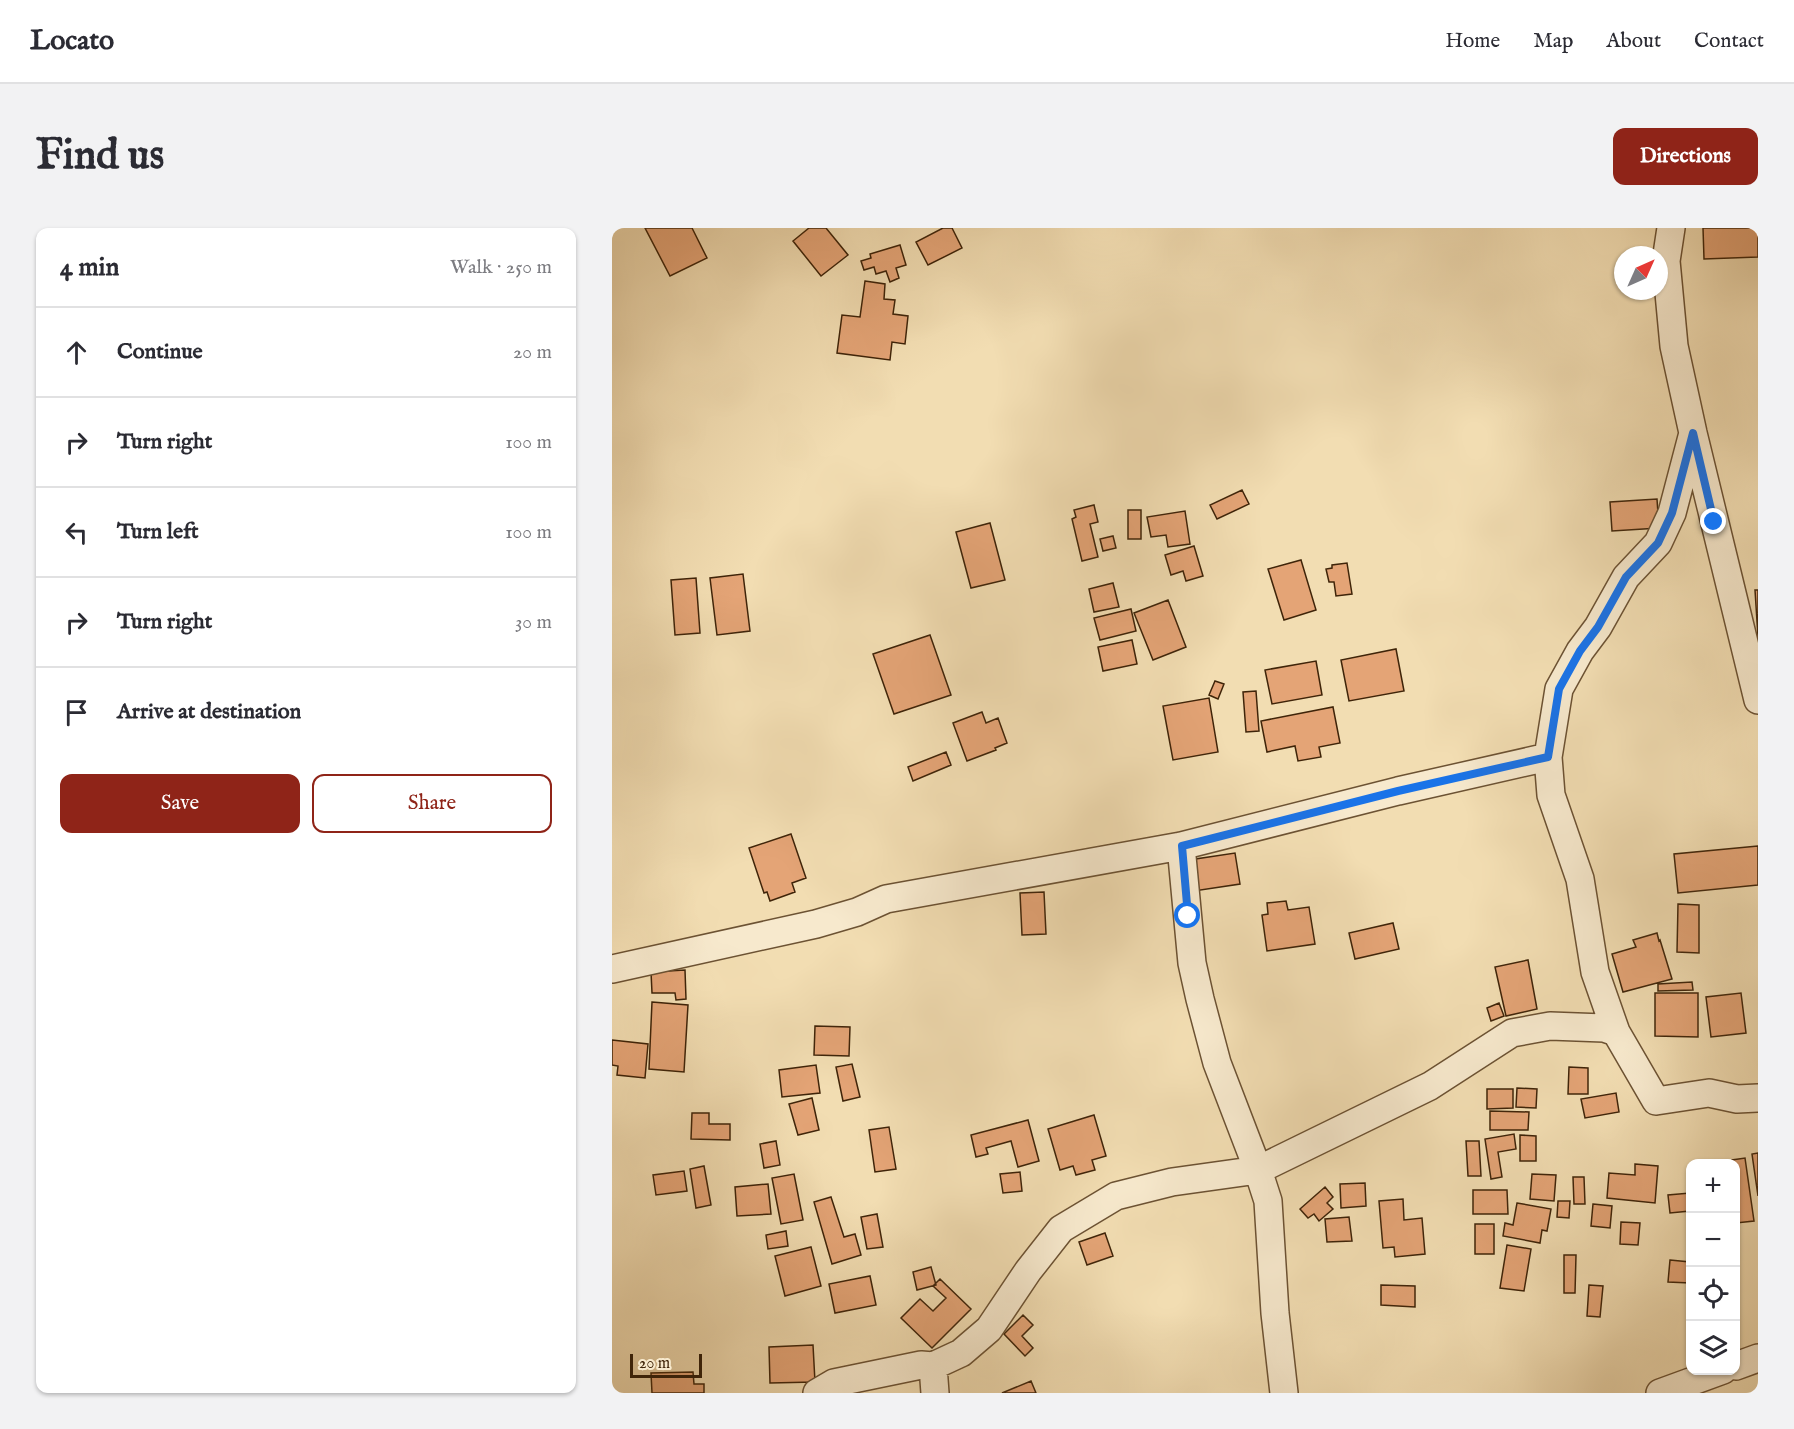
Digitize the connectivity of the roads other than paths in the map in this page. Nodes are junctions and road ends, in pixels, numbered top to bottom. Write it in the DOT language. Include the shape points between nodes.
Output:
graph roads {
  1 [pos="1671,228"];
  2 [pos="1693,433"];
  3 [pos="1758,700"];
  4 [pos="1548,757"];
  5 [pos="1182,846"];
  6 [pos="612,969"];
  7 [pos="1616,1032"];
  8 [pos="1758,1098"];
  9 [pos="1258,1170"];
  10 [pos="1758,1358"];
  11 [pos="1740,1365"];
  12 [pos="933,1366"];
  13 [pos="1712,1375"];
  14 [pos="817,1393"];
  15 [pos="935,1393"];
  16 [pos="1284,1393"];
  17 [pos="1660,1393"];
  1 -- 2 [label="street" via="1666,261 1674,346"];
  2 -- 3 [label="street"];
  2 -- 4 [label="street" via="1672,513 1658,543 1626,577 1559,689"];
  4 -- 5 [label="street"];
  4 -- 7 [label="street" via="1551,795 1580,879 1595,972"];
  5 -- 6 [label="street" via="886,899 816,924"];
  5 -- 9 [label="street" via="1192,963 1217,1063"];
  7 -- 8 [label="street" via="1656,1101 1709,1093"];
  7 -- 9 [label="street" via="1551,1026 1512,1033 1430,1086"];
  9 -- 12 [label="street" via="1172,1182 1116,1196 1062,1229 989,1329 961,1353"];
  9 -- 16 [label="street" via="1268,1201"];
  10 -- 11 [label="street"];
  12 -- 14 [label="street" via="921,1365 834,1383"];
  12 -- 15 [label="street"];
  13 -- 17 [label="street"];
}
